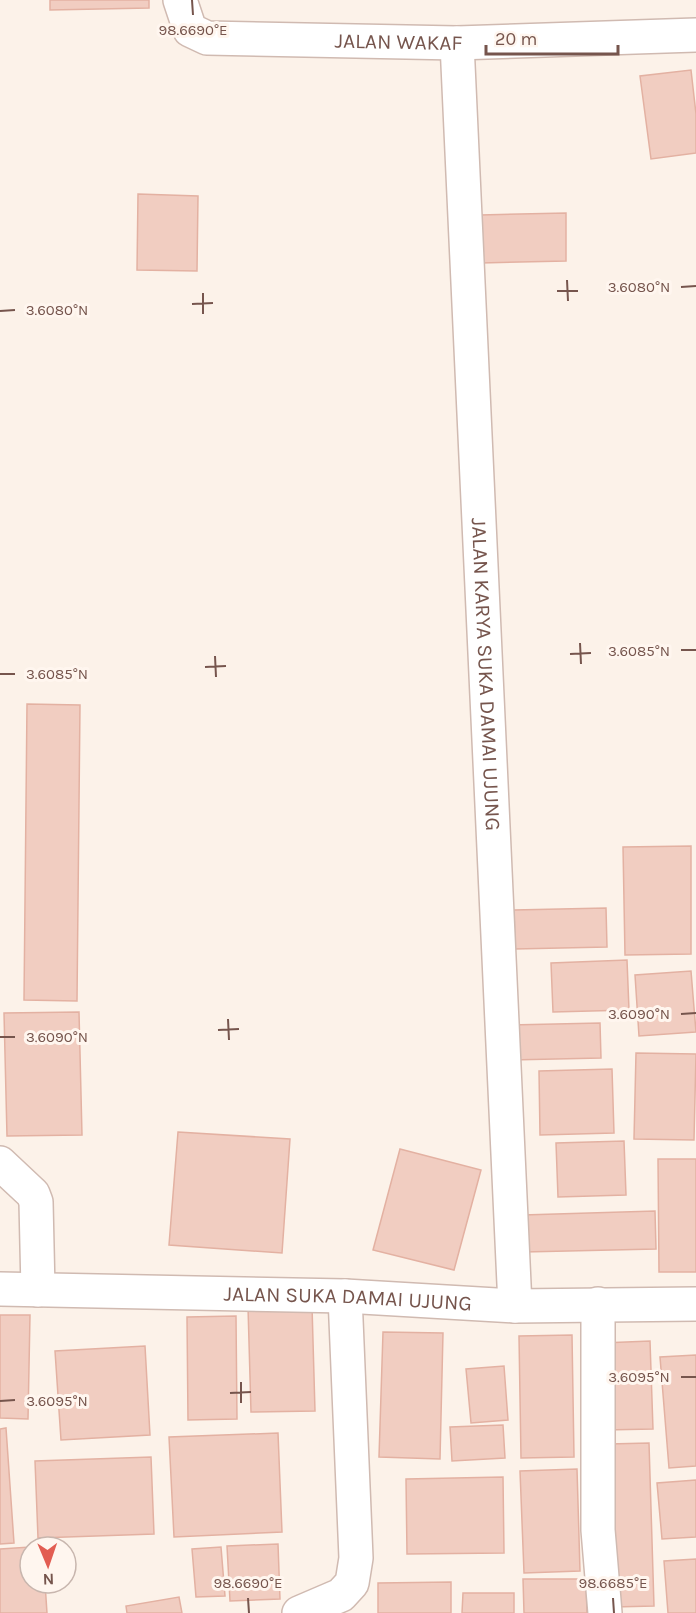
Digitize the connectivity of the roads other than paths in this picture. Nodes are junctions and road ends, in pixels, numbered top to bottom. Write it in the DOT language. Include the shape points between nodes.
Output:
graph roads {
  1 [pos="180,0"];
  2 [pos="696,35"];
  3 [pos="457,43"];
  4 [pos="0,1163"];
  5 [pos="0,1289"];
  6 [pos="38,1290"];
  7 [pos="345,1296"];
  8 [pos="598,1304"];
  9 [pos="696,1304"];
  10 [pos="515,1306"];
  11 [pos="300,1613"];
  12 [pos="605,1613"];
  1 -- 3 [label="street, JALAN WAKAF" via="190,30 207,38"];
  2 -- 3 [label="street, JALAN WAKAF"];
  3 -- 10 [label="street, JALAN KARYA SUKA DAMAI UJUNG"];
  4 -- 6 [label="street" via="33,1194 36,1202"];
  5 -- 6 [label="street, JALAN SUKA DAMAI UJUNG"];
  6 -- 7 [label="street, JALAN SUKA DAMAI UJUNG"];
  7 -- 10 [label="street, JALAN SUKA DAMAI UJUNG"];
  7 -- 11 [label="street" via="356,1558 352,1583 341,1595"];
  8 -- 9 [label="street, JALAN SUKA DAMAI UJUNG"];
  8 -- 10 [label="street, JALAN SUKA DAMAI UJUNG"];
  8 -- 12 [label="street" via="598,1530"];
}
